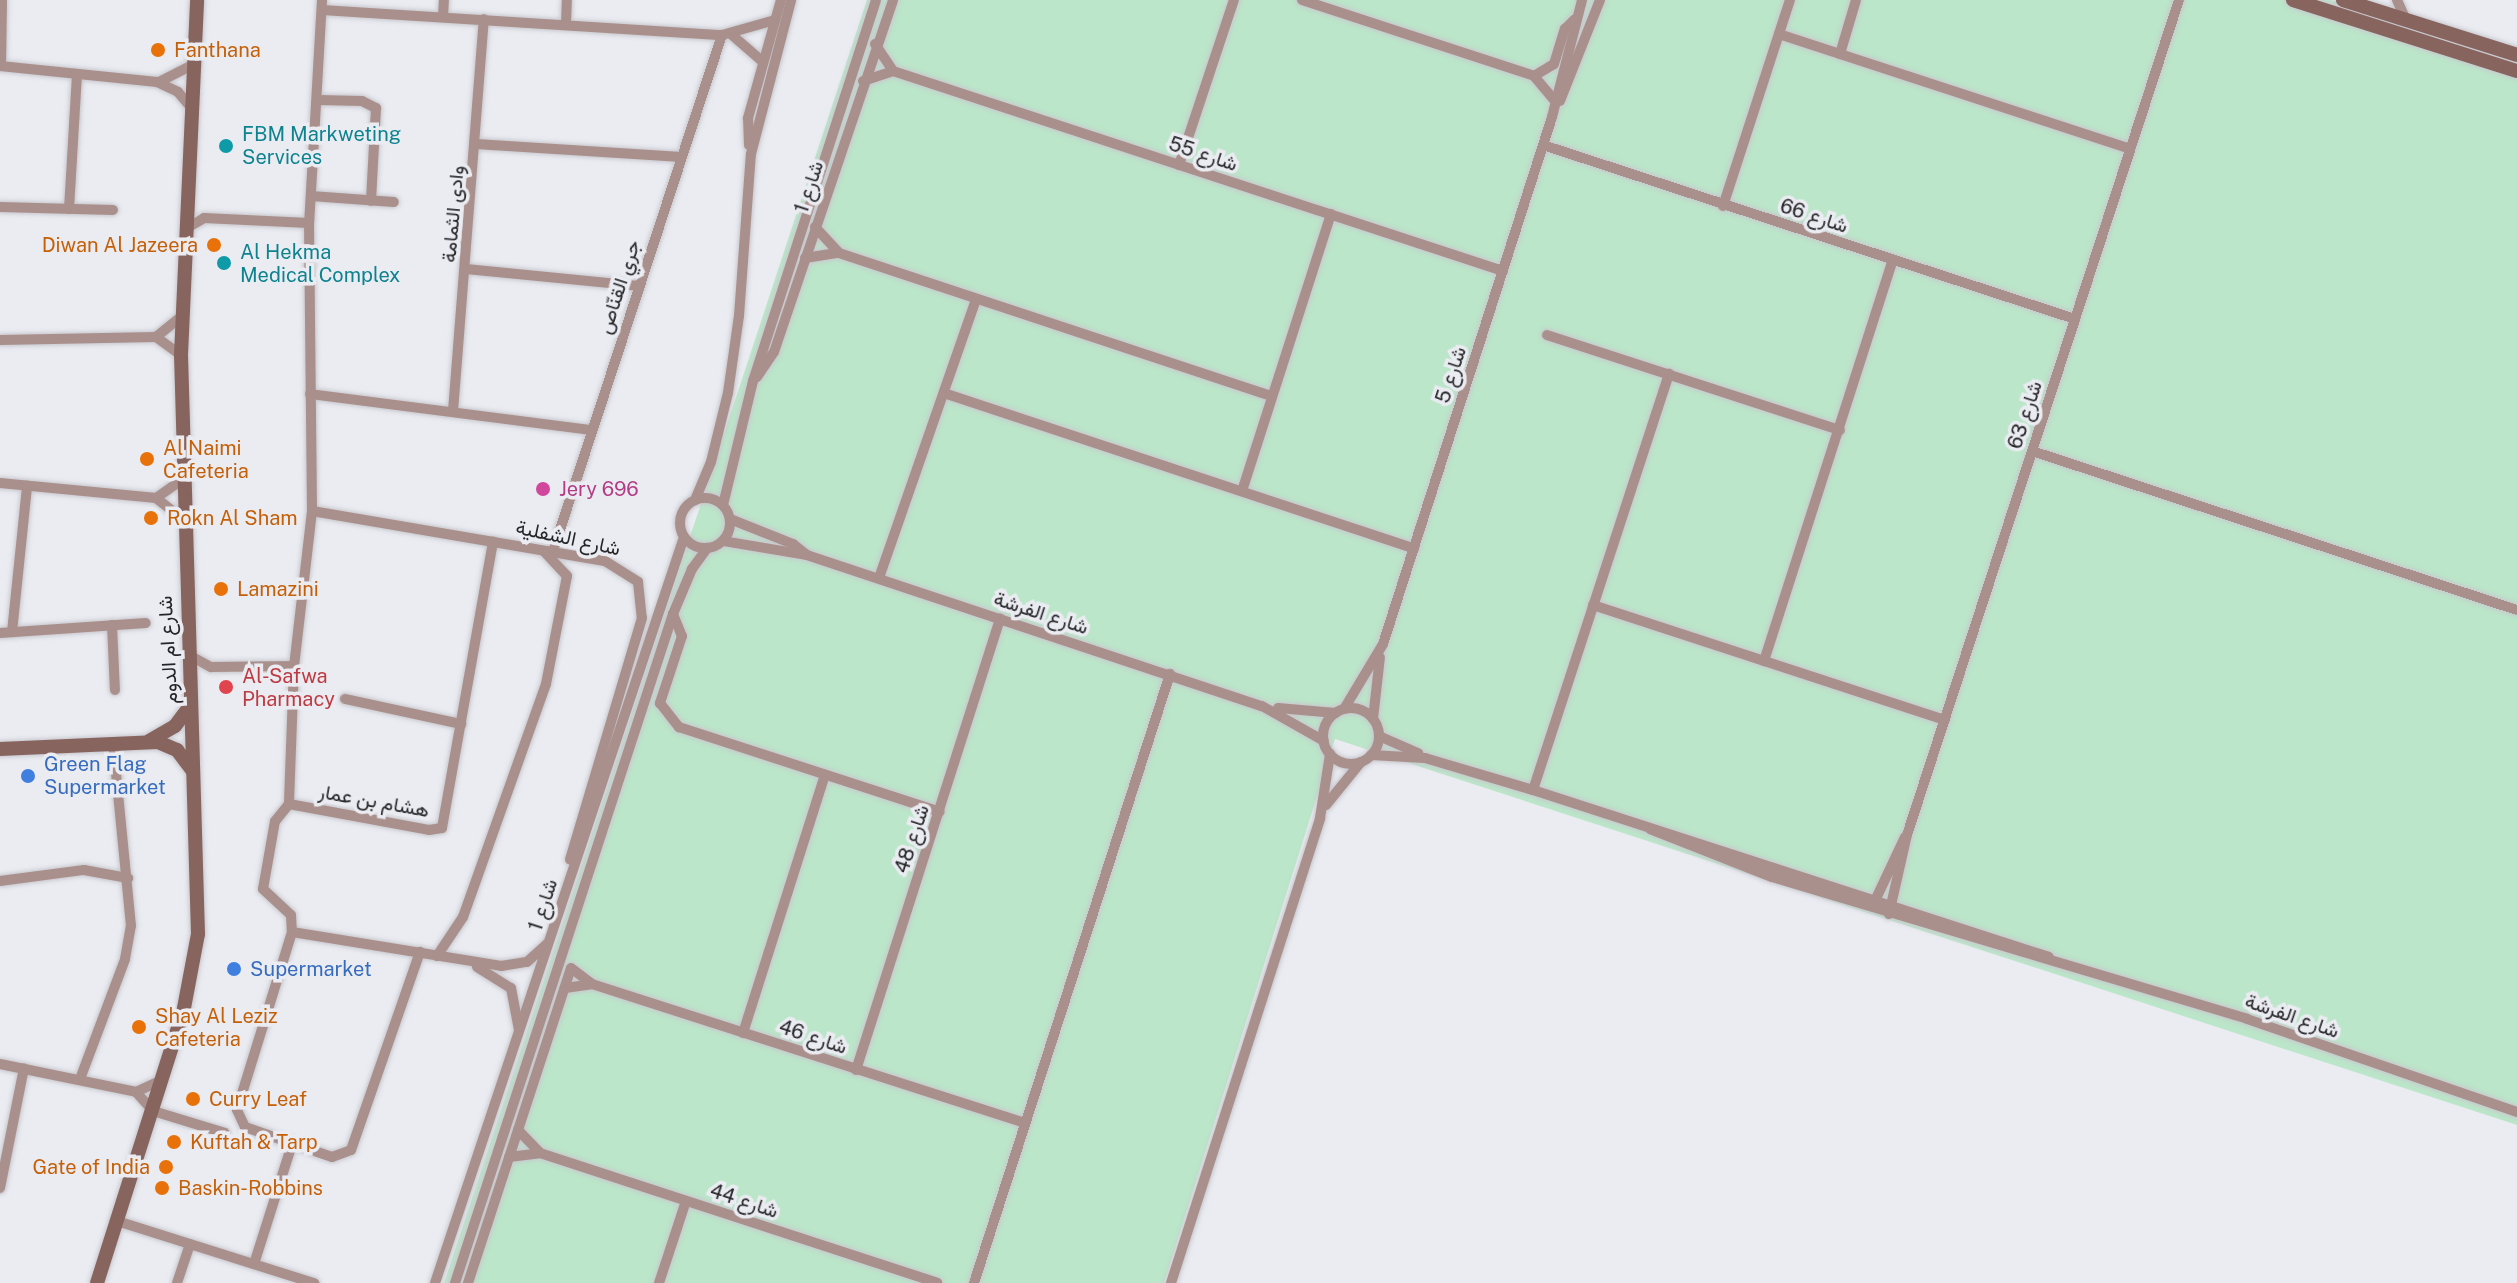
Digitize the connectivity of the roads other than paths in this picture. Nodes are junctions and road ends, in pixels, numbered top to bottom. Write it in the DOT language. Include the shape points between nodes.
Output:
graph roads {
  1 [pos="2,0"];
  2 [pos="197,0"];
  3 [pos="444,0"];
  4 [pos="567,0"];
  5 [pos="781,0"];
  6 [pos="791,0"];
  7 [pos="876,0"];
  8 [pos="893,0"];
  9 [pos="1234,0"];
  10 [pos="1302,0"];
  11 [pos="1582,0"];
  12 [pos="1600,0"];
  13 [pos="1790,0"];
  14 [pos="1856,0"];
  15 [pos="2293,0"];
  16 [pos="2343,0"];
  17 [pos="2386,0"];
  18 [pos="2397,0"];
  19 [pos="2179,2"];
  20 [pos="322,5"];
  21 [pos="2372,10"];
  22 [pos="443,17"];
  23 [pos="1576,18"];
  24 [pos="484,19"];
  25 [pos="775,20"];
  26 [pos="2407,22"];
  27 [pos="566,24"];
  28 [pos="1779,34"];
  29 [pos="727,35"];
  30 [pos="875,44"];
  31 [pos="1840,54"];
  32 [pos="2517,55"];
  33 [pos="762,61"];
  34 [pos="0,66"];
  35 [pos="191,66"];
  36 [pos="893,71"];
  37 [pos="2517,71"];
  38 [pos="77,75"];
  39 [pos="1534,76"];
  40 [pos="863,81"];
  41 [pos="157,82"];
  42 [pos="318,100"];
  43 [pos="1555,102"];
  44 [pos="188,104"];
  45 [pos="1552,117"];
  46 [pos="476,144"];
  47 [pos="1543,145"];
  48 [pos="2130,149"];
  49 [pos="751,154"];
  50 [pos="682,157"];
  51 [pos="1179,165"];
  52 [pos="311,196"];
  53 [pos="371,201"];
  54 [pos="394,202"];
  55 [pos="1723,206"];
  56 [pos="0,207"];
  57 [pos="69,209"];
  58 [pos="113,210"];
  59 [pos="1331,214"];
  60 [pos="309,223"];
  61 [pos="815,227"];
  62 [pos="184,234"];
  63 [pos="839,253"];
  64 [pos="805,258"];
  65 [pos="1893,260"];
  66 [pos="466,269"];
  67 [pos="1503,271"];
  68 [pos="638,286"];
  69 [pos="976,299"];
  70 [pos="181,317"];
  71 [pos="2075,319"];
  72 [pos="1547,335"];
  73 [pos="156,337"];
  74 [pos="0,340"];
  75 [pos="181,355"];
  76 [pos="1669,374"];
  77 [pos="753,381"];
  78 [pos="944,393"];
  79 [pos="310,394"];
  80 [pos="1272,396"];
  81 [pos="453,411"];
  82 [pos="591,430"];
  83 [pos="1840,430"];
  84 [pos="2032,451"];
  85 [pos="182,480"];
  86 [pos="0,483"];
  87 [pos="27,486"];
  88 [pos="1242,491"];
  89 [pos="156,498"];
  90 [pos="695,500"];
  91 [pos="723,505"];
  92 [pos="312,511"];
  93 [pos="182,518"];
  94 [pos="730,519"];
  95 [pos="684,537"];
  96 [pos="493,541"];
  97 [pos="723,541"];
  98 [pos="707,548"];
  99 [pos="1414,548"];
  100 [pos="548,551"];
  101 [pos="807,555"];
  102 [pos="879,578"];
  103 [pos="1593,605"];
  104 [pos="2517,610"];
  105 [pos="673,614"];
  106 [pos="1000,618"];
  107 [pos="146,623"];
  108 [pos="112,625"];
  109 [pos="12,632"];
  110 [pos="0,633"];
  111 [pos="1383,644"];
  112 [pos="188,653"];
  113 [pos="1764,661"];
  114 [pos="294,666"];
  115 [pos="1170,674"];
  116 [pos="115,690"];
  117 [pos="345,699"];
  118 [pos="191,704"];
  119 [pos="1262,706"];
  120 [pos="1340,711"];
  121 [pos="1373,719"];
  122 [pos="1945,720"];
  123 [pos="461,724"];
  124 [pos="1379,736"];
  125 [pos="149,741"];
  126 [pos="1324,741"];
  127 [pos="113,742"];
  128 [pos="0,749"];
  129 [pos="1330,754"];
  130 [pos="1366,758"];
  131 [pos="1442,763"];
  132 [pos="193,772"];
  133 [pos="825,775"];
  134 [pos="1533,790"];
  135 [pos="289,804"];
  136 [pos="940,812"];
  137 [pos="1320,818"];
  138 [pos="1907,835"];
  139 [pos="128,878"];
  140 [pos="0,881"];
  141 [pos="567,888"];
  142 [pos="1874,904"];
  143 [pos="1890,909"];
  144 [pos="292,932"];
  145 [pos="550,941"];
  146 [pos="420,952"];
  147 [pos="437,956"];
  148 [pos="465,961"];
  149 [pos="592,984"];
  150 [pos="565,988"];
  151 [pos="743,1033"];
  152 [pos="519,1034"];
  153 [pos="0,1064"];
  154 [pos="24,1068"];
  155 [pos="856,1070"];
  156 [pos="80,1079"];
  157 [pos="162,1079"];
  158 [pos="136,1092"];
  159 [pos="153,1111"];
  160 [pos="2517,1112"];
  161 [pos="1024,1123"];
  162 [pos="518,1130"];
  163 [pos="4,1132"];
  164 [pos="225,1133"];
  165 [pos="292,1144"];
  166 [pos="540,1153"];
  167 [pos="509,1157"];
  168 [pos="0,1188"];
  169 [pos="686,1201"];
  170 [pos="117,1221"];
  171 [pos="190,1244"];
  172 [pos="254,1264"];
  173 [pos="435,1282"];
  174 [pos="97,1283"];
  175 [pos="177,1283"];
  176 [pos="313,1283"];
  177 [pos="455,1283"];
  178 [pos="468,1283"];
  179 [pos="659,1283"];
  180 [pos="937,1283"];
  181 [pos="974,1283"];
  182 [pos="1171,1283"];
  1 -- 34 [label="street"];
  2 -- 35 [label="street, شارع ام الدوم"];
  3 -- 22 [label="street"];
  4 -- 27 [label="street"];
  5 -- 25 [label="street"];
  6 -- 49 [label="street"];
  7 -- 77 [label="street, شارع 1"];
  8 -- 30 [label="street, شارع 1"];
  9 -- 51 [label="street"];
  10 -- 39 [label="street"];
  11 -- 23 [label="street"];
  12 -- 45 [label="street"];
  13 -- 28 [label="street"];
  14 -- 31 [label="street"];
  15 -- 37 [label="street"];
  16 -- 21 [label="street"];
  17 -- 21 [label="street"];
  18 -- 26 [label="street"];
  19 -- 48 [label="street, شارع 63"];
  20 -- 22 [label="street"];
  20 -- 42 [label="street, هشام بن عمار"];
  21 -- 26 [label="street"];
  22 -- 24 [label="street"];
  23 -- 39 [label="street" via="1565,29 1554,64"];
  23 -- 43 [label="street"];
  24 -- 27 [label="street"];
  24 -- 46 [label="street, وادى الثمامة"];
  25 -- 29 [label="street"];
  25 -- 33 [label="street"];
  26 -- 32 [label="street"];
  27 -- 29 [label="street"];
  28 -- 31 [label="street"];
  28 -- 55 [label="street"];
  29 -- 33 [label="street"];
  29 -- 50 [label="street, جري القنّاص"];
  30 -- 36 [label="street"];
  30 -- 40 [label="street, شارع 1"];
  31 -- 48 [label="street"];
  33 -- 49 [label="street" via="748,118"];
  34 -- 38 [label="street"];
  35 -- 41 [label="street"];
  35 -- 44 [label="street, شارع ام الدوم"];
  36 -- 40 [label="street"];
  36 -- 51 [label="street, شارع 55"];
  38 -- 41 [label="street"];
  38 -- 57 [label="street"];
  39 -- 43 [label="street"];
  40 -- 61 [label="street, شارع 1"];
  41 -- 44 [label="street"];
  42 -- 52 [label="street, هشام بن عمار"];
  42 -- 53 [label="street" via="362,101 376,108"];
  43 -- 45 [label="street"];
  44 -- 62 [label="street, شارع ام الدوم"];
  45 -- 47 [label="street, شارع 5"];
  46 -- 50 [label="street"];
  46 -- 66 [label="street, وادى الثمامة"];
  47 -- 55 [label="street, شارع 66"];
  47 -- 67 [label="street, شارع 5"];
  48 -- 71 [label="street, شارع 63"];
  49 -- 90 [label="street" via="734,353 711,462"];
  50 -- 68 [label="street, جري القنّاص"];
  51 -- 59 [label="street, شارع 55"];
  52 -- 53 [label="street"];
  52 -- 60 [label="street, هشام بن عمار"];
  53 -- 54 [label="street"];
  55 -- 65 [label="street, شارع 66"];
  56 -- 57 [label="street"];
  57 -- 58 [label="street"];
  59 -- 67 [label="street, شارع 55"];
  59 -- 80 [label="street"];
  60 -- 62 [label="street" via="204,218 192,222"];
  60 -- 79 [label="street, هشام بن عمار"];
  61 -- 63 [label="street"];
  61 -- 64 [label="street, شارع 1"];
  62 -- 70 [label="street, شارع ام الدوم"];
  63 -- 64 [label="street"];
  63 -- 69 [label="street"];
  64 -- 77 [label="street, شارع 1" via="774,352"];
  65 -- 71 [label="street, شارع 66"];
  65 -- 83 [label="street"];
  66 -- 68 [label="street"];
  66 -- 81 [label="street, وادى الثمامة"];
  67 -- 99 [label="street, شارع 5"];
  68 -- 82 [label="street, جري القنّاص"];
  69 -- 78 [label="street"];
  69 -- 80 [label="street"];
  70 -- 73 [label="street"];
  70 -- 75 [label="street, شارع ام الدوم"];
  71 -- 84 [label="street, شارع 63"];
  72 -- 76 [label="street"];
  73 -- 74 [label="street"];
  73 -- 75 [label="street"];
  75 -- 85 [label="street, شارع ام الدوم"];
  76 -- 83 [label="street"];
  76 -- 103 [label="street"];
  77 -- 91 [label="street, شارع 1"];
  78 -- 88 [label="street"];
  78 -- 102 [label="street"];
  79 -- 81 [label="street"];
  79 -- 92 [label="street, هشام بن عمار"];
  80 -- 88 [label="street"];
  81 -- 82 [label="street"];
  82 -- 100 [label="street, جري القنّاص"];
  83 -- 113 [label="street"];
  84 -- 104 [label="street"];
  84 -- 122 [label="street, شارع 63"];
  85 -- 89 [label="street"];
  85 -- 93 [label="street, شارع ام الدوم"];
  86 -- 87 [label="street"];
  87 -- 89 [label="street"];
  87 -- 109 [label="street"];
  88 -- 99 [label="street"];
  89 -- 93 [label="street"];
  90 -- 91 [label="street" via="710,498"];
  90 -- 95 [label="street" via="681,516"];
  91 -- 94 [label="street"];
  92 -- 96 [label="street, شارع الشفلية"];
  92 -- 114 [label="street, هشام بن عمار"];
  93 -- 112 [label="street, شارع ام الدوم"];
  94 -- 97 [label="street"];
  94 -- 101 [label="street, شارع الفرشة" via="793,544"];
  95 -- 98 [label="street"];
  95 -- 141 [label="street, شارع 1"];
  96 -- 100 [label="street, شارع الشفلية"];
  96 -- 123 [label="street, هشام بن عمار"];
  97 -- 98 [label="street"];
  97 -- 101 [label="street, شارع الفرشة"];
  98 -- 105 [label="street, شارع 1"];
  99 -- 111 [label="street, شارع 5"];
  100 -- 141 [label="street, شارع الشفلية" via="626,570 638,582 645,605 568,864"];
  100 -- 147 [label="street" via="567,576 546,684 463,917"];
  101 -- 102 [label="street, شارع الفرشة"];
  102 -- 106 [label="street, شارع الفرشة"];
  103 -- 113 [label="street"];
  103 -- 134 [label="street"];
  105 -- 133 [label="street, شارع 1" via="682,636 660,703 686,730"];
  105 -- 177 [label="street, شارع 1"];
  106 -- 115 [label="street, شارع الفرشة"];
  106 -- 136 [label="street, شارع 48"];
  107 -- 108 [label="street"];
  108 -- 109 [label="street"];
  108 -- 116 [label="street"];
  109 -- 110 [label="street"];
  111 -- 120 [label="street, شارع 5"];
  111 -- 121 [label="street, شارع 5"];
  112 -- 114 [label="street" via="211,667"];
  112 -- 118 [label="street, شارع ام الدوم"];
  113 -- 122 [label="street"];
  114 -- 135 [label="street, هشام بن عمار"];
  115 -- 119 [label="street, شارع الفرشة"];
  115 -- 161 [label="street"];
  117 -- 123 [label="street"];
  118 -- 125 [label="street" via="175,726"];
  118 -- 132 [label="street, شارع ام الدوم"];
  119 -- 120 [label="street, شارع الفرشة"];
  119 -- 126 [label="street, شارع الفرشة"];
  120 -- 121 [label="street" via="1360,709"];
  120 -- 126 [label="street" via="1326,725"];
  121 -- 124 [label="street"];
  122 -- 138 [label="street, شارع 63"];
  123 -- 135 [label="street, هشام بن عمار" via="442,828"];
  124 -- 130 [label="street"];
  124 -- 131 [label="street, شارع الفرشة"];
  125 -- 127 [label="street"];
  125 -- 132 [label="street" via="177,750"];
  126 -- 129 [label="street"];
  127 -- 128 [label="street"];
  127 -- 139 [label="street"];
  129 -- 130 [label="street" via="1345,763"];
  129 -- 137 [label="street"];
  130 -- 131 [label="street, شارع الفرشة"];
  130 -- 137 [label="street" via="1338,787"];
  131 -- 134 [label="street, شارع الفرشة"];
  132 -- 157 [label="street, شارع ام الدوم" via="198,934 189,989"];
  133 -- 136 [label="street"];
  133 -- 151 [label="street"];
  134 -- 142 [label="street, شارع الفرشة" via="1772,877"];
  135 -- 144 [label="street" via="275,821 263,889 291,915"];
  136 -- 155 [label="street, شارع 48"];
  137 -- 182 [label="street"];
  138 -- 142 [label="street, شارع 63"];
  138 -- 143 [label="street, شارع 63"];
  139 -- 140 [label="street" via="84,870"];
  139 -- 156 [label="street" via="131,926 125,959"];
  141 -- 145 [label="street, شارع 1"];
  142 -- 143 [label="street, شارع الفرشة"];
  143 -- 160 [label="street, شارع الفرشة" via="2247,1019"];
  144 -- 146 [label="street"];
  144 -- 165 [label="street" via="237,1110 245,1127"];
  145 -- 148 [label="street" via="527,962 511,966"];
  145 -- 152 [label="street, شارع 1"];
  146 -- 147 [label="street"];
  146 -- 165 [label="street" via="351,1150 332,1157"];
  147 -- 148 [label="street"];
  148 -- 152 [label="street" via="511,988"];
  149 -- 150 [label="street, شارع 46"];
  149 -- 150 [label="street, شارع 46" via="571,968"];
  149 -- 151 [label="street, شارع 46"];
  150 -- 162 [label="street"];
  151 -- 155 [label="street, شارع 46"];
  152 -- 173 [label="street, شارع 1"];
  153 -- 154 [label="street"];
  154 -- 156 [label="street"];
  154 -- 163 [label="street"];
  155 -- 161 [label="street, شارع 46"];
  156 -- 158 [label="street"];
  157 -- 158 [label="street"];
  157 -- 159 [label="street, شارع ام الدوم"];
  158 -- 159 [label="street"];
  159 -- 164 [label="street"];
  159 -- 170 [label="street, شارع ام الدوم"];
  161 -- 181 [label="street"];
  162 -- 166 [label="street, شارع 44"];
  162 -- 167 [label="street"];
  163 -- 168 [label="street"];
  165 -- 172 [label="street"];
  166 -- 167 [label="street, شارع 44"];
  166 -- 169 [label="street, شارع 44"];
  167 -- 178 [label="street"];
  169 -- 179 [label="street"];
  169 -- 180 [label="street, شارع 44"];
  170 -- 171 [label="street"];
  170 -- 174 [label="street, شارع ام الدوم"];
  171 -- 172 [label="street"];
  171 -- 175 [label="street"];
  172 -- 176 [label="street"];
}
